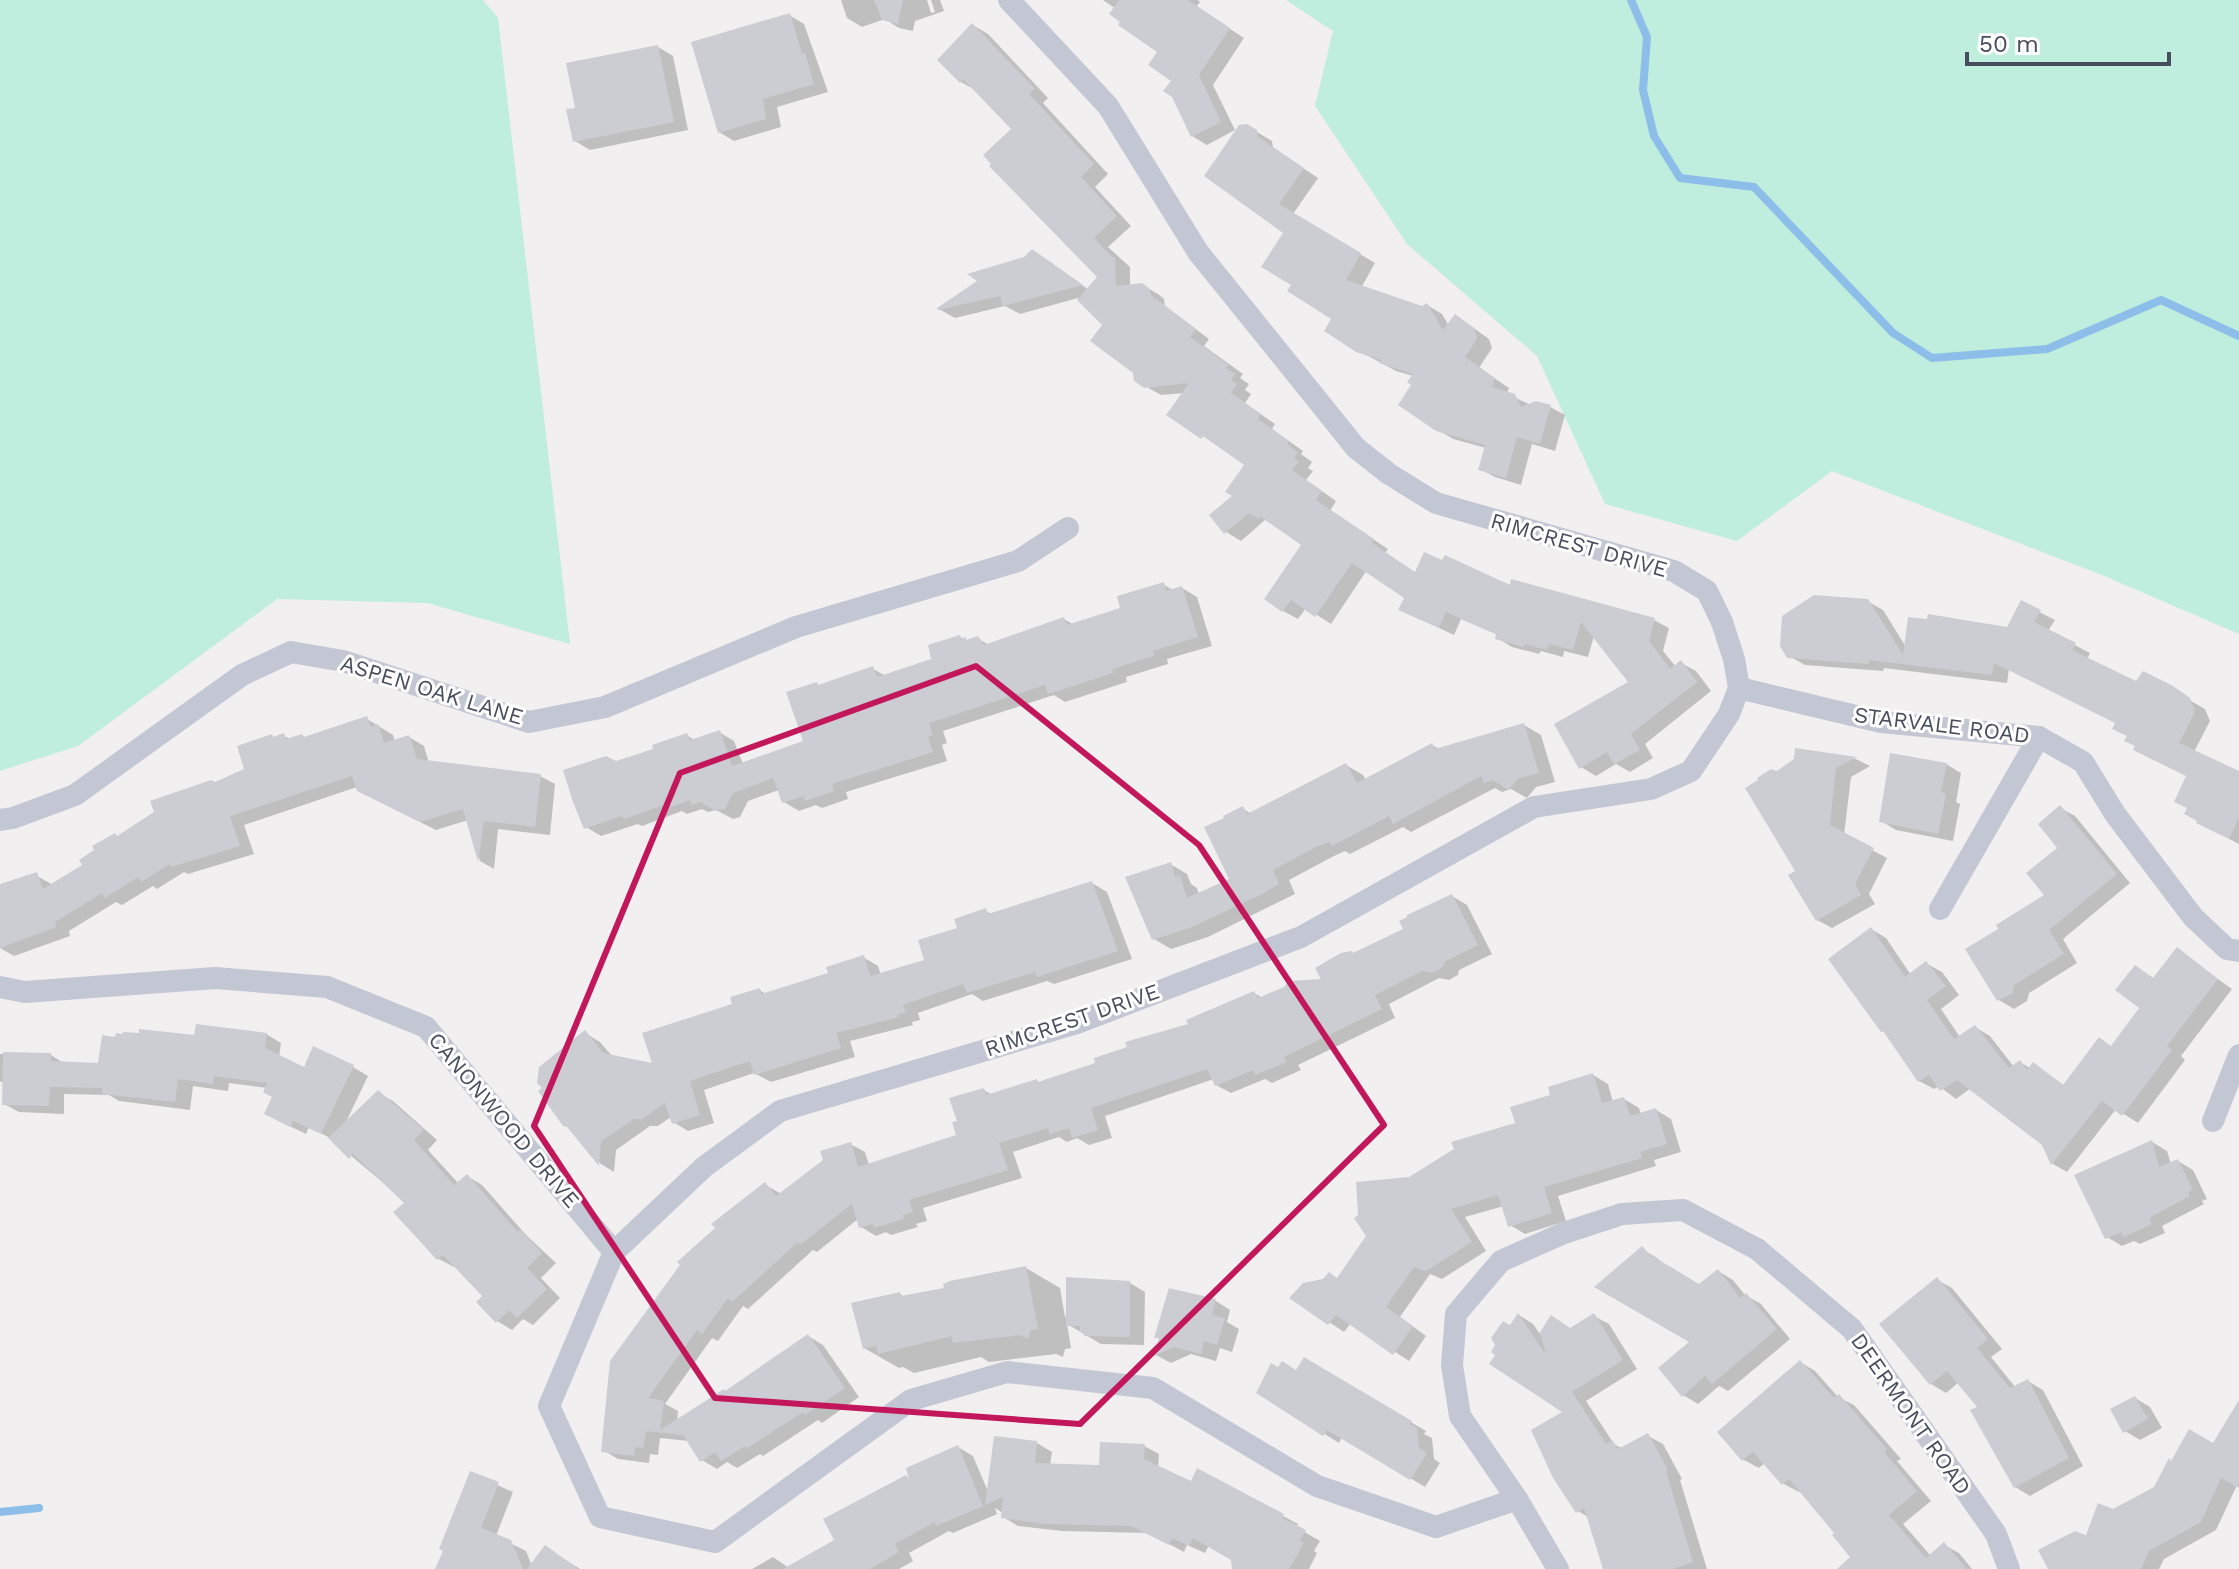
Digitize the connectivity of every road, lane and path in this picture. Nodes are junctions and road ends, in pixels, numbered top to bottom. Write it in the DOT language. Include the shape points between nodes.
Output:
graph roads {
  1 [pos="1009,0"];
  2 [pos="1068,528"];
  3 [pos="1739,688"];
  4 [pos="2039,737"];
  5 [pos="0,820"];
  6 [pos="1940,909"];
  7 [pos="2239,951"];
  8 [pos="0,987"];
  9 [pos="2239,1055"];
  10 [pos="2213,1121"];
  11 [pos="614,1252"];
  12 [pos="1517,1499"];
  13 [pos="1558,1569"];
  14 [pos="2009,1569"];
  1 -- 3 [label="street, RIMCREST DRIVE" via="1108,106 1198,252 1356,448 1436,503 1674,571 1707,591 1722,622"];
  2 -- 5 [label="street, ASPEN OAK LANE" via="1018,561 796,627 605,707 529,722 343,661 291,652 242,675 75,795"];
  3 -- 4 [label="street, STARVALE ROAD" via="1881,722"];
  3 -- 11 [label="street, RIMCREST DRIVE" via="1729,714 1691,771 1651,789 1534,807 1301,937 1092,1017 780,1111 704,1167"];
  4 -- 6 [label="street"];
  4 -- 7 [label="street, STARVALE ROAD" via="2083,762 2193,917 2227,949"];
  8 -- 11 [label="street, CANONWOOD DRIVE" via="25,992 215,978 327,987 426,1027"];
  9 -- 10 [label="street"];
  11 -- 12 [label="street, RIMCREST DRIVE" via="549,1406 600,1517 715,1542 911,1400 1007,1372 1153,1388 1317,1486 1436,1527"];
  12 -- 13 [label="street, DEERMONT ROAD"];
  12 -- 14 [label="street, DEERMONT ROAD" via="1460,1416 1452,1365 1456,1314 1501,1261 1514,1255 1622,1214 1683,1210 1757,1249 1852,1329 1996,1534"];
}
